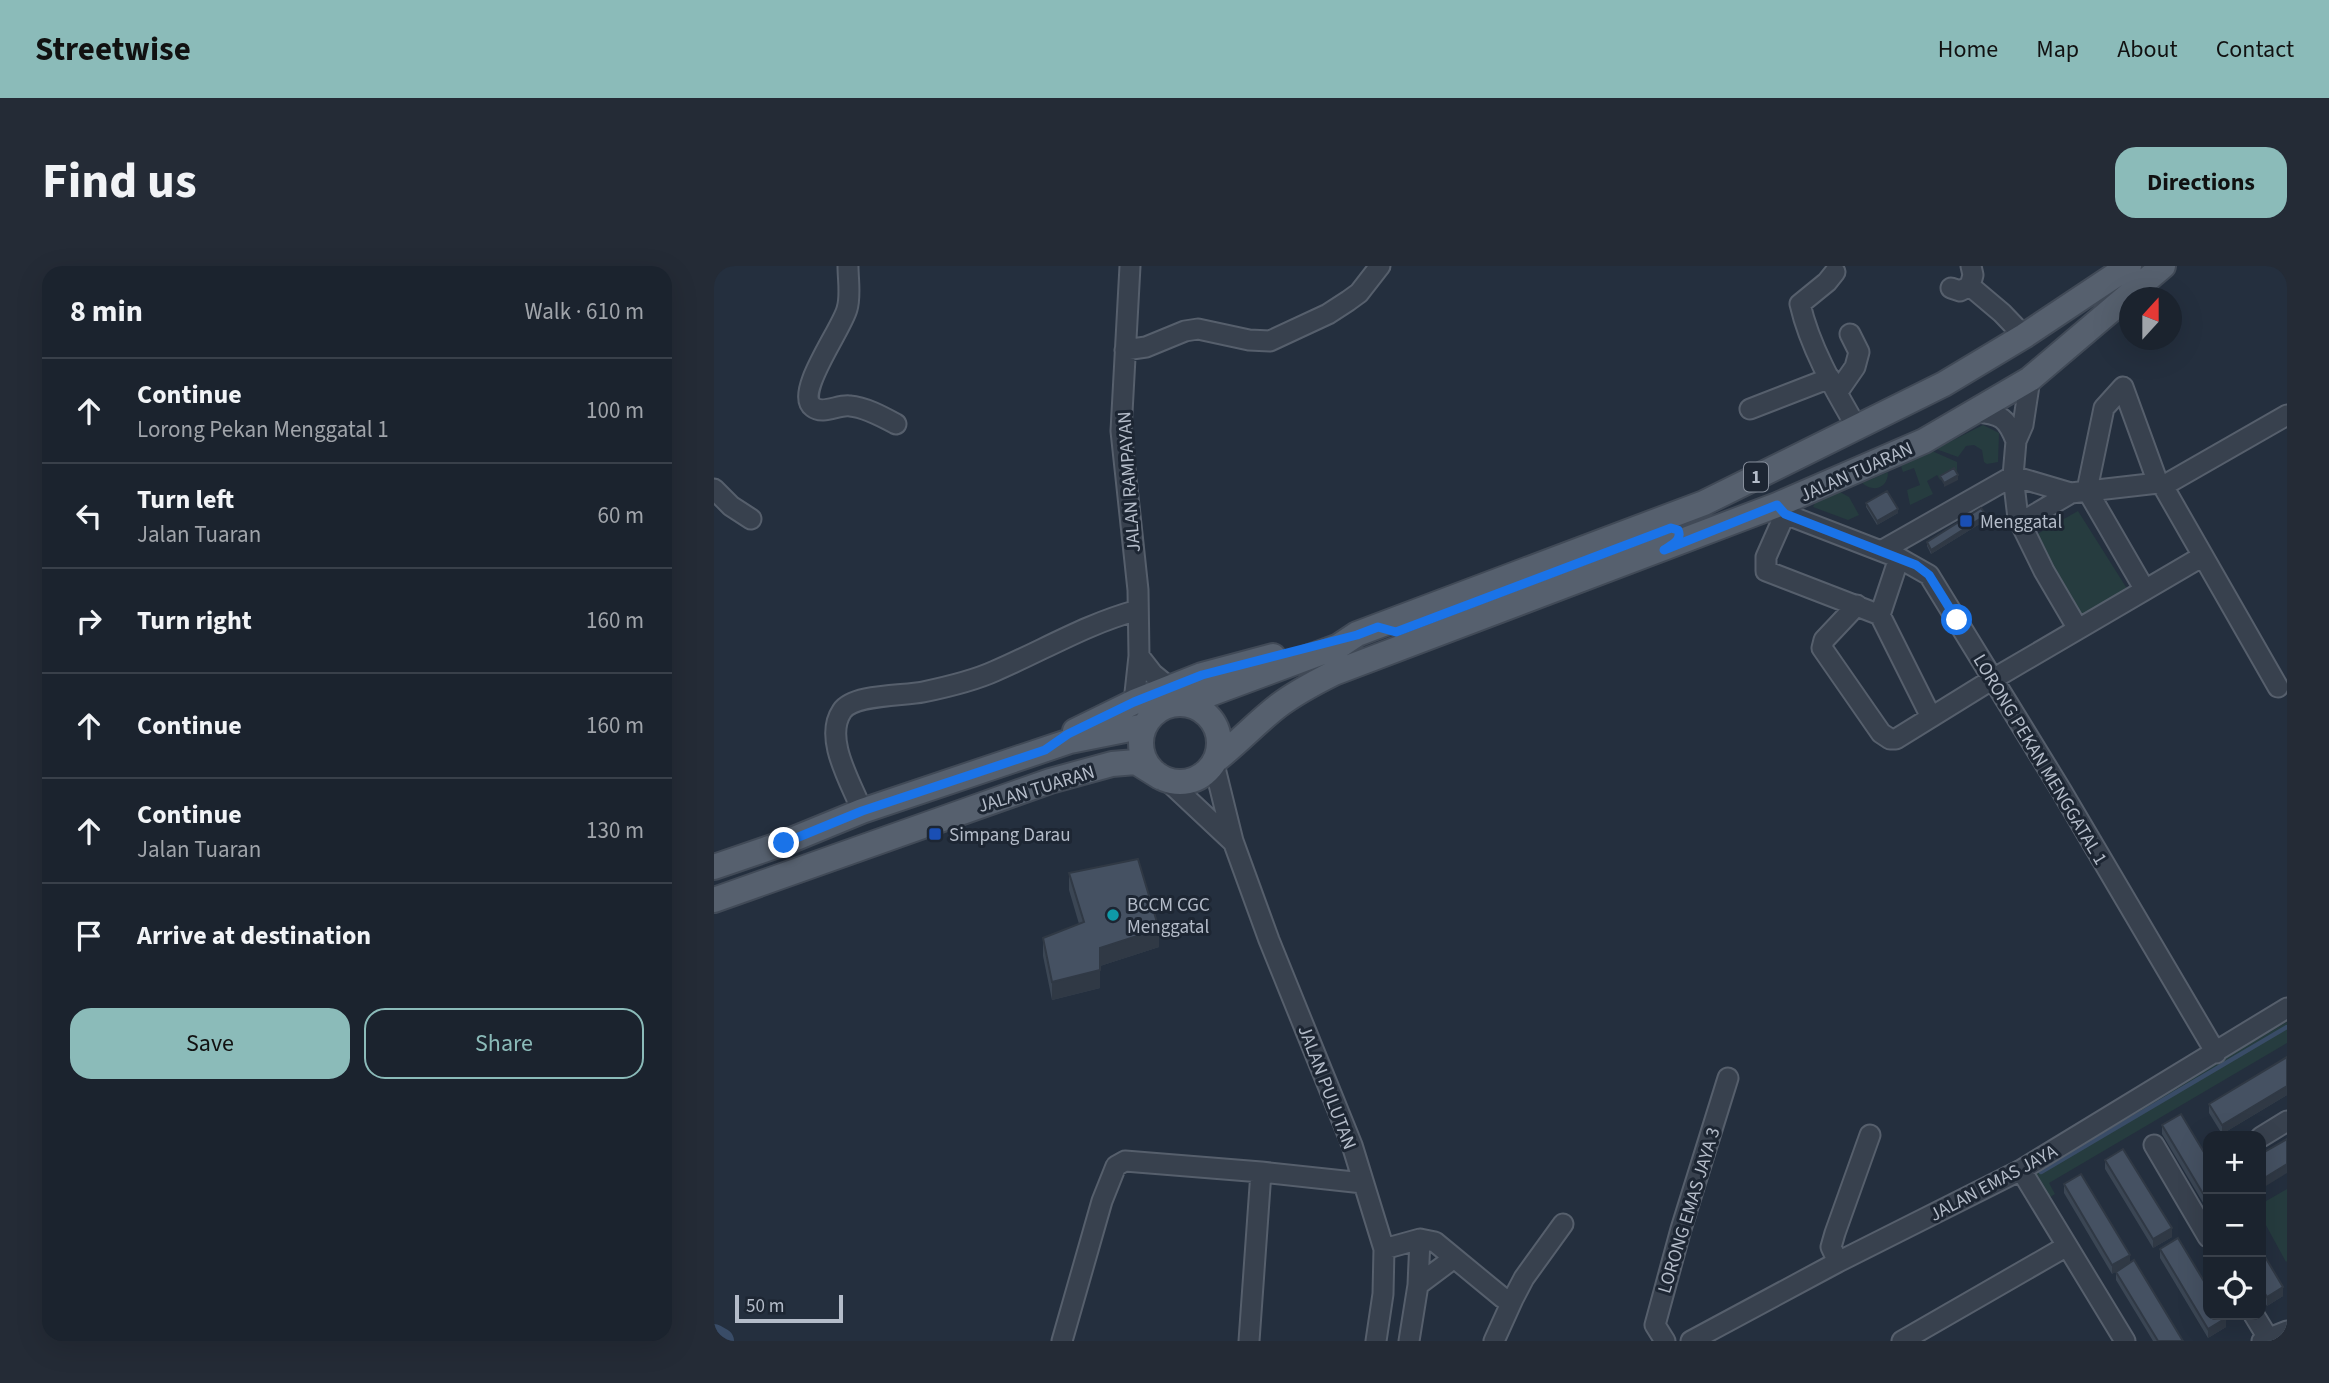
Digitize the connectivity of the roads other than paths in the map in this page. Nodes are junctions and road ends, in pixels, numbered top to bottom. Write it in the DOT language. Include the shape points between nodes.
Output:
graph roads {
  1 [pos="848,266"];
  2 [pos="1130,266"];
  3 [pos="1380,266"];
  4 [pos="1971,266"];
  5 [pos="2129,266"];
  6 [pos="2163,266"];
  7 [pos="1835,272"];
  8 [pos="1850,334"];
  9 [pos="2024,337"];
  10 [pos="1125,350"];
  11 [pos="2030,379"];
  12 [pos="1833,385"];
  13 [pos="1750,409"];
  14 [pos="1976,412"];
  15 [pos="2287,415"];
  16 [pos="896,424"];
  17 [pos="1857,428"];
  18 [pos="2016,441"];
  19 [pos="2012,476"];
  20 [pos="2161,485"];
  21 [pos="714,489"];
  22 [pos="2079,491"];
  23 [pos="1704,503"];
  24 [pos="1781,509"];
  25 [pos="751,519"];
  26 [pos="2020,523"];
  27 [pos="1664,550"];
  28 [pos="1890,554"];
  29 [pos="2203,556"];
  30 [pos="2145,590"];
  31 [pos="1857,605"];
  32 [pos="1138,610"];
  33 [pos="1880,615"];
  34 [pos="2078,629"];
  35 [pos="1367,631"];
  36 [pos="1139,656"];
  37 [pos="1993,679"];
  38 [pos="2278,687"];
  39 [pos="1177,696"];
  40 [pos="1134,702"];
  41 [pos="1931,717"];
  42 [pos="1145,726"];
  43 [pos="1045,750"];
  44 [pos="1215,762"];
  45 [pos="1164,779"];
  46 [pos="862,811"];
  47 [pos="1233,841"];
  48 [pos="714,867"];
  49 [pos="714,900"];
  50 [pos="2287,1008"];
  51 [pos="2216,1053"];
  52 [pos="1728,1078"];
  53 [pos="2287,1121"];
  54 [pos="2266,1134"];
  55 [pos="1870,1135"];
  56 [pos="2154,1145"];
  57 [pos="2021,1170"];
  58 [pos="1261,1172"];
  59 [pos="1363,1183"];
  60 [pos="1563,1224"];
  61 [pos="2203,1228"];
  62 [pos="1420,1239"];
  63 [pos="2067,1246"];
  64 [pos="1384,1249"];
  65 [pos="1454,1258"];
  66 [pos="1838,1262"];
  67 [pos="1418,1285"];
  68 [pos="1513,1299"];
  69 [pos="2256,1320"];
  70 [pos="2287,1331"];
  71 [pos="1702,1338"];
  72 [pos="2265,1339"];
  73 [pos="1658,1340"];
  74 [pos="2124,1340"];
  75 [pos="1062,1341"];
  76 [pos="1249,1341"];
  77 [pos="1376,1341"];
  78 [pos="1409,1341"];
  79 [pos="1494,1341"];
  80 [pos="1902,1341"];
  1 -- 16 [label="street" via="848,307 808,396 816,409 850,406"];
  2 -- 10 [label="street, JALAN RAMPAYAN"];
  3 -- 10 [label="street" via="1348,301 1270,341 1198,329"];
  4 -- 9 [label="street" via="1973,275 1961,287 2002,313"];
  5 -- 9 [label="main road, JALAN TUARAN / 1"];
  6 -- 11 [label="main road, JALAN TUARAN / 1"];
  7 -- 12 [label="street" via="1800,304"];
  8 -- 12 [label="street" via="1859,352 1855,367"];
  9 -- 17 [label="main road, JALAN TUARAN / 1"];
  10 -- 32 [label="street, JALAN RAMPAYAN" via="1121,431"];
  11 -- 14 [label="main road, JALAN TUARAN / 1"];
  11 -- 18 [label="street"];
  12 -- 13 [label="street"];
  12 -- 17 [label="street"];
  14 -- 18 [label="street" via="1994,413 2010,426"];
  14 -- 23 [label="main road" via="1930,421 1730,505"];
  14 -- 24 [label="main road, JALAN TUARAN / 1"];
  15 -- 20 [label="street"];
  17 -- 23 [label="main road, JALAN TUARAN / 1"];
  18 -- 19 [label="street"];
  19 -- 22 [label="street"];
  19 -- 26 [label="street"];
  19 -- 28 [label="street"];
  20 -- 22 [label="street"];
  20 -- 22 [label="street" via="2123,387 2104,408"];
  20 -- 29 [label="street"];
  21 -- 25 [label="street"];
  22 -- 26 [label="street"];
  22 -- 30 [label="street"];
  23 -- 35 [label="main road, JALAN TUARAN / 1"];
  24 -- 27 [label="main road, JALAN TUARAN / 1"];
  24 -- 28 [label="street, LORONG PEKAN MENGGATAL 1"];
  24 -- 31 [label="street" via="1766,571"];
  26 -- 34 [label="street"];
  27 -- 35 [label="main road" via="1679,539 1678,530 1671,528 1396,632"];
  27 -- 44 [label="main road, JALAN TUARAN / 1" via="1334,673 1275,708"];
  28 -- 33 [label="street"];
  28 -- 37 [label="street, LORONG PEKAN MENGGATAL 1" via="1929,575"];
  29 -- 30 [label="street"];
  29 -- 38 [label="street"];
  30 -- 34 [label="street"];
  31 -- 33 [label="street"];
  31 -- 41 [label="street" via="1822,648 1886,736 1896,739"];
  32 -- 36 [label="street, JALAN RAMPAYAN"];
  32 -- 46 [label="street" via="1106,619 992,672 922,692 852,702 842,710 834,734"];
  33 -- 41 [label="street"];
  34 -- 37 [label="street"];
  35 -- 39 [label="main road, JALAN TUARAN / 1" via="1339,646"];
  36 -- 39 [label="street"];
  36 -- 40 [label="street, JALAN RAMPAYAN"];
  37 -- 41 [label="street"];
  37 -- 51 [label="street, LORONG PEKAN MENGGATAL 1"];
  39 -- 40 [label="main road"];
  39 -- 42 [label="main road, 1"];
  39 -- 44 [label="main road" via="1214,723 1219,741"];
  40 -- 43 [label="main road"];
  42 -- 43 [label="main road, JALAN TUARAN / 1"];
  42 -- 45 [label="main road" via="1142,754"];
  43 -- 46 [label="main road, JALAN TUARAN / 1"];
  44 -- 45 [label="main road, 1" via="1194,780"];
  44 -- 47 [label="street, JALAN PULUTAN"];
  45 -- 47 [label="street, JALAN PULUTAN"];
  45 -- 49 [label="main road, JALAN TUARAN" via="1136,762 1112,764 1050,781"];
  46 -- 48 [label="main road, JALAN TUARAN / 1"];
  47 -- 59 [label="street, JALAN PULUTAN"];
  50 -- 51 [label="street, JALAN EMAS JAYA"];
  51 -- 57 [label="street, JALAN EMAS JAYA"];
  52 -- 73 [label="street, LORONG EMAS JAYA 3" via="1655,1325"];
  53 -- 54 [label="street"];
  55 -- 66 [label="street" via="1835,1233 1832,1247"];
  56 -- 61 [label="street"];
  57 -- 63 [label="street"];
  57 -- 66 [label="street, JALAN EMAS JAYA"];
  58 -- 59 [label="street"];
  58 -- 75 [label="street" via="1125,1161 1116,1166"];
  58 -- 76 [label="street"];
  59 -- 64 [label="street, JALAN PULUTAN"];
  60 -- 68 [label="street"];
  62 -- 64 [label="street"];
  62 -- 65 [label="street" via="1435,1242"];
  62 -- 67 [label="street"];
  63 -- 74 [label="street"];
  63 -- 80 [label="street"];
  64 -- 77 [label="street, JALAN PULUTAN"];
  65 -- 67 [label="street"];
  65 -- 68 [label="street" via="1503,1298"];
  66 -- 71 [label="street, JALAN EMAS JAYA"];
  67 -- 78 [label="street"];
  68 -- 79 [label="street"];
  69 -- 72 [label="street"];
  70 -- 72 [label="street"];
}
